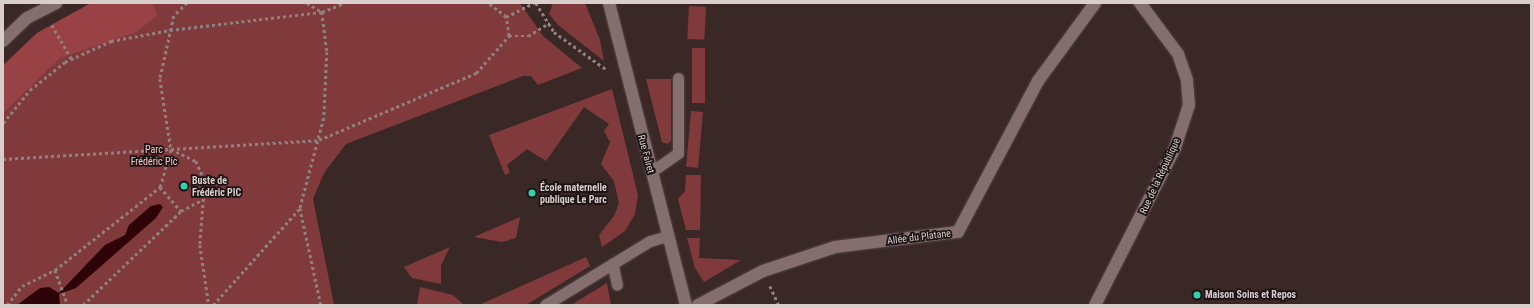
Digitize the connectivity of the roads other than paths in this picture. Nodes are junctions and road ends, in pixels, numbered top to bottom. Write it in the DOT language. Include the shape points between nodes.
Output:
graph roads {
  1 [pos="609,3"];
  2 [pos="1095,3"];
  3 [pos="1140,3"];
  4 [pos="52,5"];
  5 [pos="3,41"];
  6 [pos="678,78"];
  7 [pos="651,172"];
  8 [pos="668,236"];
  9 [pos="613,266"];
  10 [pos="618,285"];
  11 [pos="545,305"];
  12 [pos="686,305"];
  13 [pos="698,305"];
  14 [pos="1095,305"];
  1 -- 7 [label="street, Rue Falret"];
  2 -- 13 [label="street, Allée du Platane" via="1038,81 958,232 835,247 763,271"];
  3 -- 14 [label="street, Rue de la République" via="1178,54 1187,80 1189,105 1175,148"];
  4 -- 5 [label="street" via="27,18"];
  6 -- 7 [label="lane" via="678,153"];
  7 -- 8 [label="street, Rue Falret"];
  8 -- 9 [label="lane" via="650,241"];
  8 -- 12 [label="street, Rue Falret"];
  9 -- 10 [label="lane"];
  9 -- 11 [label="lane"];
}
